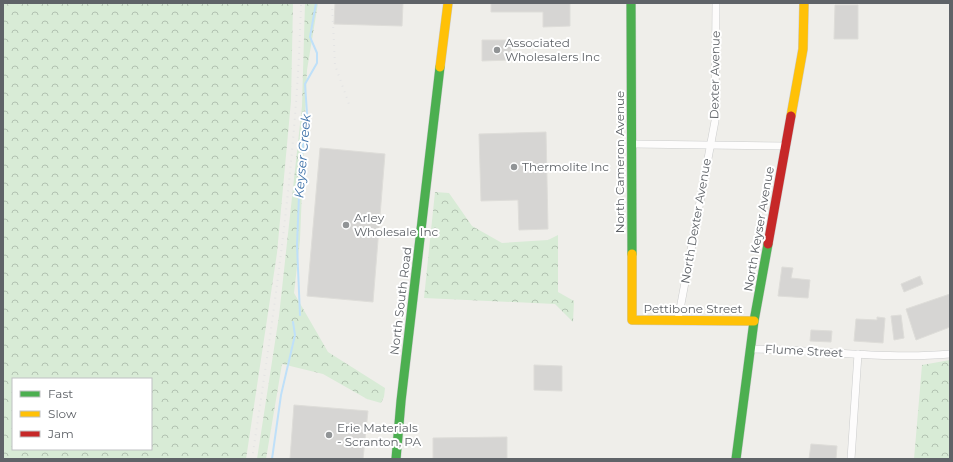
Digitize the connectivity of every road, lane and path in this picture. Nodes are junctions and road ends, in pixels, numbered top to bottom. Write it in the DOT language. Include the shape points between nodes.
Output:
graph roads {
  1 [pos="448,3"];
  2 [pos="631,3"];
  3 [pos="716,3"];
  4 [pos="804,3"];
  5 [pos="632,144"];
  6 [pos="710,146"];
  7 [pos="786,146"];
  8 [pos="632,320"];
  9 [pos="678,320"];
  10 [pos="754,321"];
  11 [pos="750,350"];
  12 [pos="858,354"];
  13 [pos="950,354"];
  14 [pos="396,459"];
  15 [pos="736,459"];
  16 [pos="850,459"];
  1 -- 14 [label="street, North South Road"];
  2 -- 5 [label="street, North Cameron Avenue"];
  3 -- 6 [label="street, Dexter Avenue" via="715,121"];
  4 -- 7 [label="street, North Keyser Avenue" via="803,49"];
  5 -- 6 [label="street"];
  5 -- 8 [label="street, North Cameron Avenue"];
  6 -- 7 [label="street"];
  6 -- 9 [label="street, North Dexter Avenue"];
  7 -- 10 [label="street, North Keyser Avenue"];
  8 -- 9 [label="street, Pettibone Street"];
  9 -- 10 [label="street, Pettibone Street"];
  10 -- 11 [label="street, North Keyser Avenue"];
  11 -- 12 [label="street, Flume Street" via="790,349"];
  11 -- 15 [label="street, North Keyser Avenue"];
  12 -- 13 [label="street, Flume Street"];
  12 -- 16 [label="street"];
}
